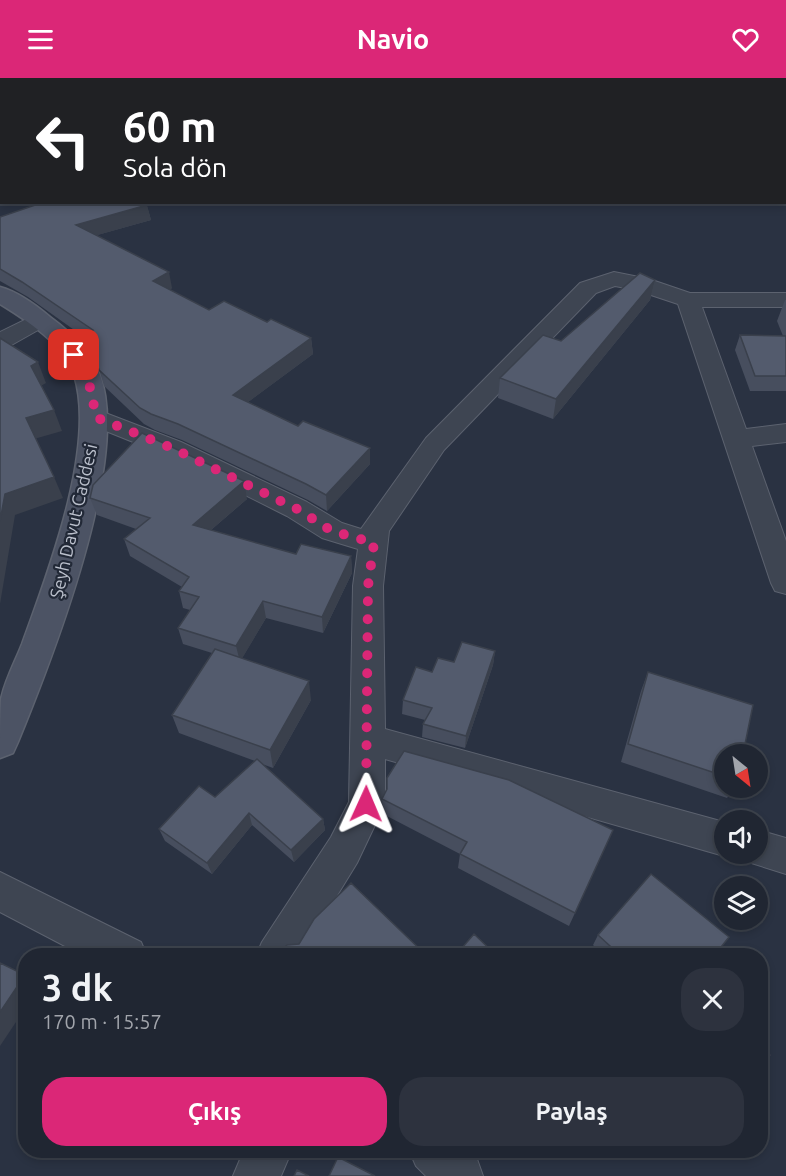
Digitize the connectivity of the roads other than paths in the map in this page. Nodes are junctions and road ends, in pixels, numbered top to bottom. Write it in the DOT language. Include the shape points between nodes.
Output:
graph roads {
  1 [pos="0,294"];
  2 [pos="688,300"];
  3 [pos="786,300"];
  4 [pos="39,320"];
  5 [pos="0,342"];
  6 [pos="95,417"];
  7 [pos="786,433"];
  8 [pos="736,438"];
  9 [pos="374,543"];
  10 [pos="786,583"];
  11 [pos="368,738"];
  12 [pos="0,742"];
  13 [pos="714,836"];
  14 [pos="768,851"];
  15 [pos="786,856"];
  16 [pos="0,891"];
  17 [pos="112,948"];
  18 [pos="281,948"];
  19 [pos="266,1158"];
  20 [pos="441,1158"];
  21 [pos="256,1176"];
  22 [pos="460,1176"];
  1 -- 4 [label="street, Şeyh Davut Caddesi"];
  2 -- 3 [label="street"];
  2 -- 8 [label="street"];
  2 -- 9 [label="street" via="614,279 588,288 435,444 375,530"];
  4 -- 5 [label="street"];
  4 -- 6 [label="street, Şeyh Davut Caddesi" via="58,336 87,374"];
  6 -- 9 [label="street" via="172,448 297,509 332,531"];
  6 -- 12 [label="street, Şeyh Davut Caddesi" via="87,474 49,621"];
  7 -- 8 [label="street"];
  8 -- 10 [label="street"];
  9 -- 11 [label="street" via="368,586"];
  11 -- 13 [label="street"];
  11 -- 18 [label="street" via="366,804 344,850"];
  14 -- 15 [label="street"];
  16 -- 17 [label="street"];
  19 -- 21 [label="street"];
  20 -- 22 [label="street"];
}
